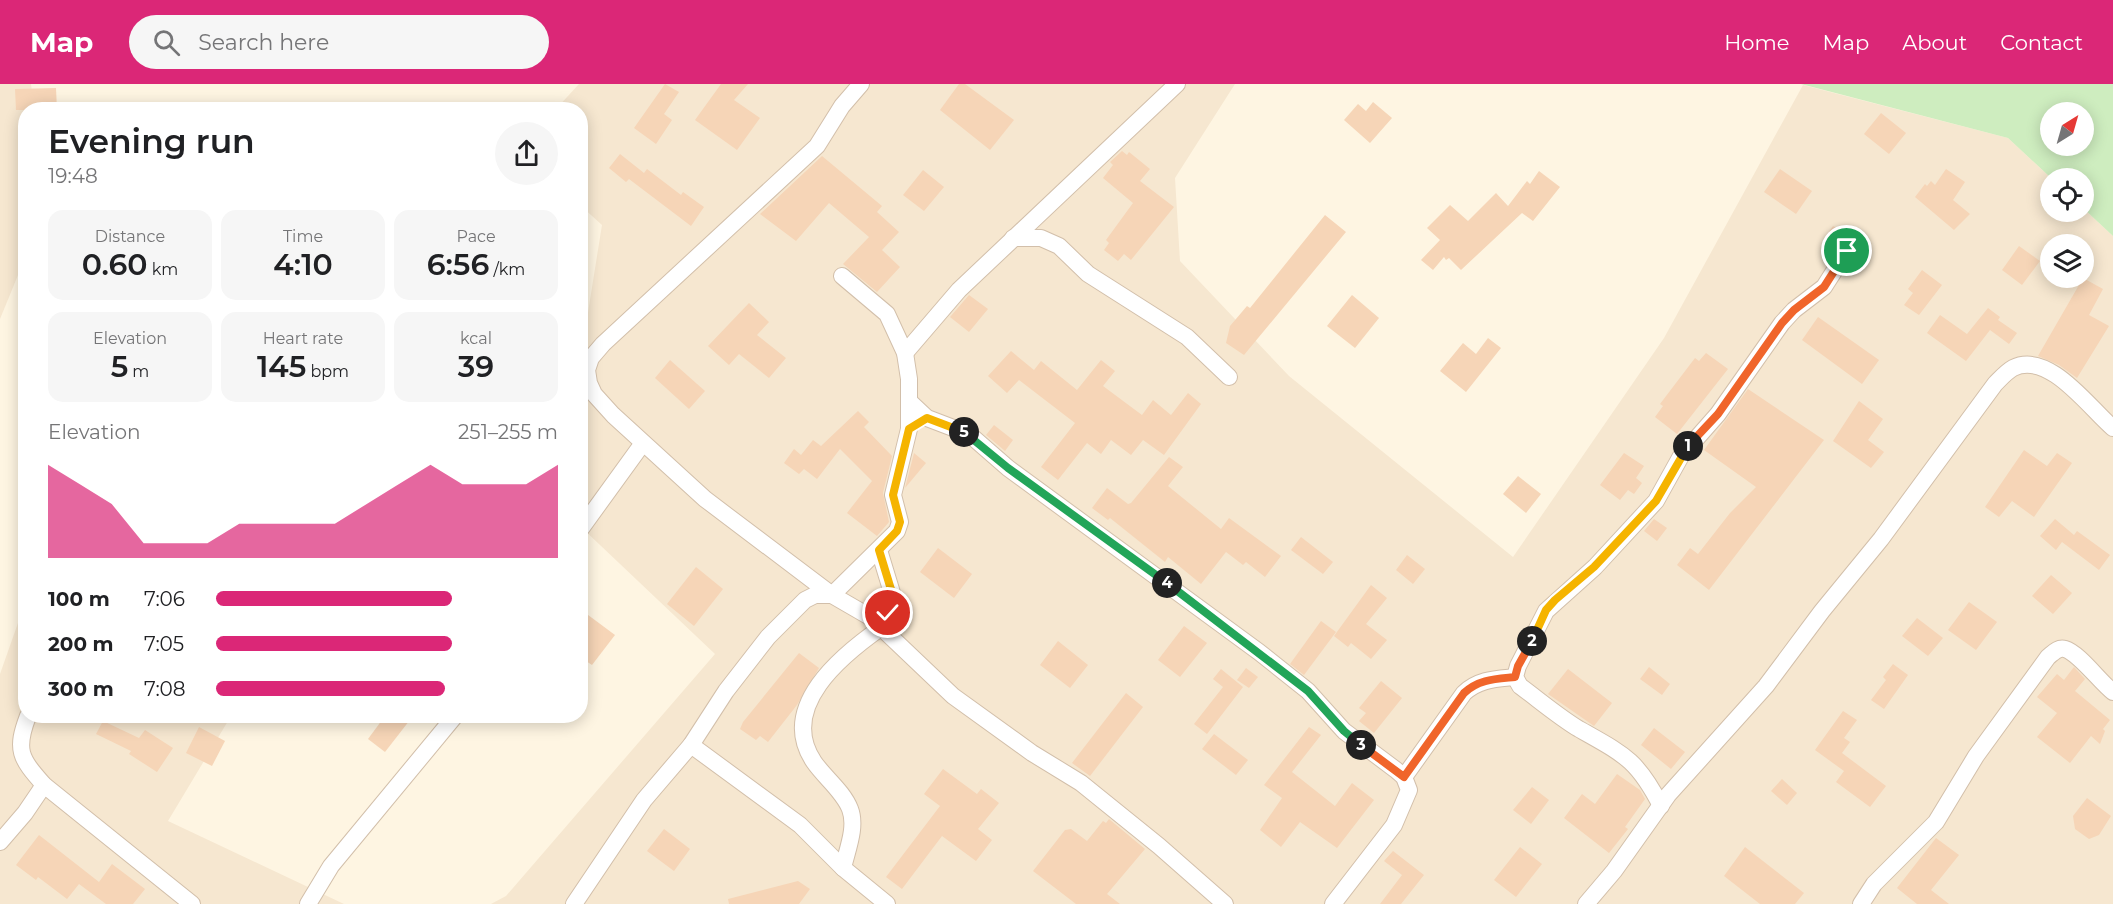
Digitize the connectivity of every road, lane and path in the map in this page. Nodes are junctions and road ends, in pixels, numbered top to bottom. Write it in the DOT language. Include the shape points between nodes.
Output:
graph roads {
  1 [pos="861,84"];
  2 [pos="1178,84"];
  3 [pos="1012,238"];
  4 [pos="1847,251"];
  5 [pos="842,276"];
  6 [pos="905,353"];
  7 [pos="588,367"];
  8 [pos="588,376"];
  9 [pos="1229,377"];
  10 [pos="910,402"];
  11 [pos="927,418"];
  12 [pos="2113,428"];
  13 [pos="909,429"];
  14 [pos="644,442"];
  15 [pos="588,519"];
  16 [pos="879,550"];
  17 [pos="832,595"];
  18 [pos="876,622"];
  19 [pos="1515,677"];
  20 [pos="2113,692"];
  21 [pos="25,723"];
  22 [pos="449,723"];
  23 [pos="691,745"];
  24 [pos="1404,777"];
  25 [pos="44,784"];
  26 [pos="1661,806"];
  27 [pos="0,842"];
  28 [pos="843,868"];
  29 [pos="192,904"];
  30 [pos="308,904"];
  31 [pos="574,904"];
  32 [pos="887,904"];
  33 [pos="1225,904"];
  34 [pos="1333,904"];
  35 [pos="1586,904"];
  36 [pos="1860,904"];
  1 -- 7 [label="street" via="817,146 635,313 591,358"];
  2 -- 3 [label="street"];
  3 -- 6 [label="street" via="958,290"];
  3 -- 9 [label="street" via="1041,238 1059,246 1088,274 1187,337"];
  4 -- 19 [label="street" via="1824,287 1782,323 1718,414 1681,456 1656,501 1594,567 1546,610"];
  5 -- 6 [label="street" via="886,314"];
  6 -- 10 [label="street"];
  8 -- 14 [label="street" via="594,394"];
  10 -- 11 [label="street"];
  10 -- 13 [label="street"];
  11 -- 13 [label="street"];
  11 -- 24 [label="street" via="969,434 1016,474 1186,597 1308,691 1344,731"];
  12 -- 26 [label="street" via="2078,393 2043,368 2015,367 2007,372 1766,686"];
  13 -- 16 [label="street" via="893,495 900,522"];
  14 -- 15 [label="street"];
  14 -- 17 [label="street" via="705,499"];
  16 -- 17 [label="street"];
  16 -- 18 [label="street" via="893,596 888,613"];
  17 -- 18 [label="street"];
  17 -- 23 [label="street" via="815,595 805,600 768,637"];
  18 -- 28 [label="street" via="824,678 808,703 803,725 805,744 814,761 850,810 852,830"];
  18 -- 33 [label="street" via="953,696 1081,783"];
  19 -- 24 [label="street" via="1473,684"];
  19 -- 26 [label="street" via="1520,686 1578,729 1611,745 1633,762 1649,781"];
  20 -- 36 [label="street" via="2066,649 2056,649 1976,756 1936,822"];
  21 -- 25 [label="street" via="19,751"];
  22 -- 30 [label="street" via="331,866"];
  23 -- 28 [label="street" via="800,825"];
  23 -- 31 [label="street" via="644,800"];
  24 -- 34 [label="street" via="1409,790 1394,825"];
  25 -- 27 [label="street"];
  25 -- 29 [label="street"];
  26 -- 35 [label="street"];
  28 -- 32 [label="street"];
}
